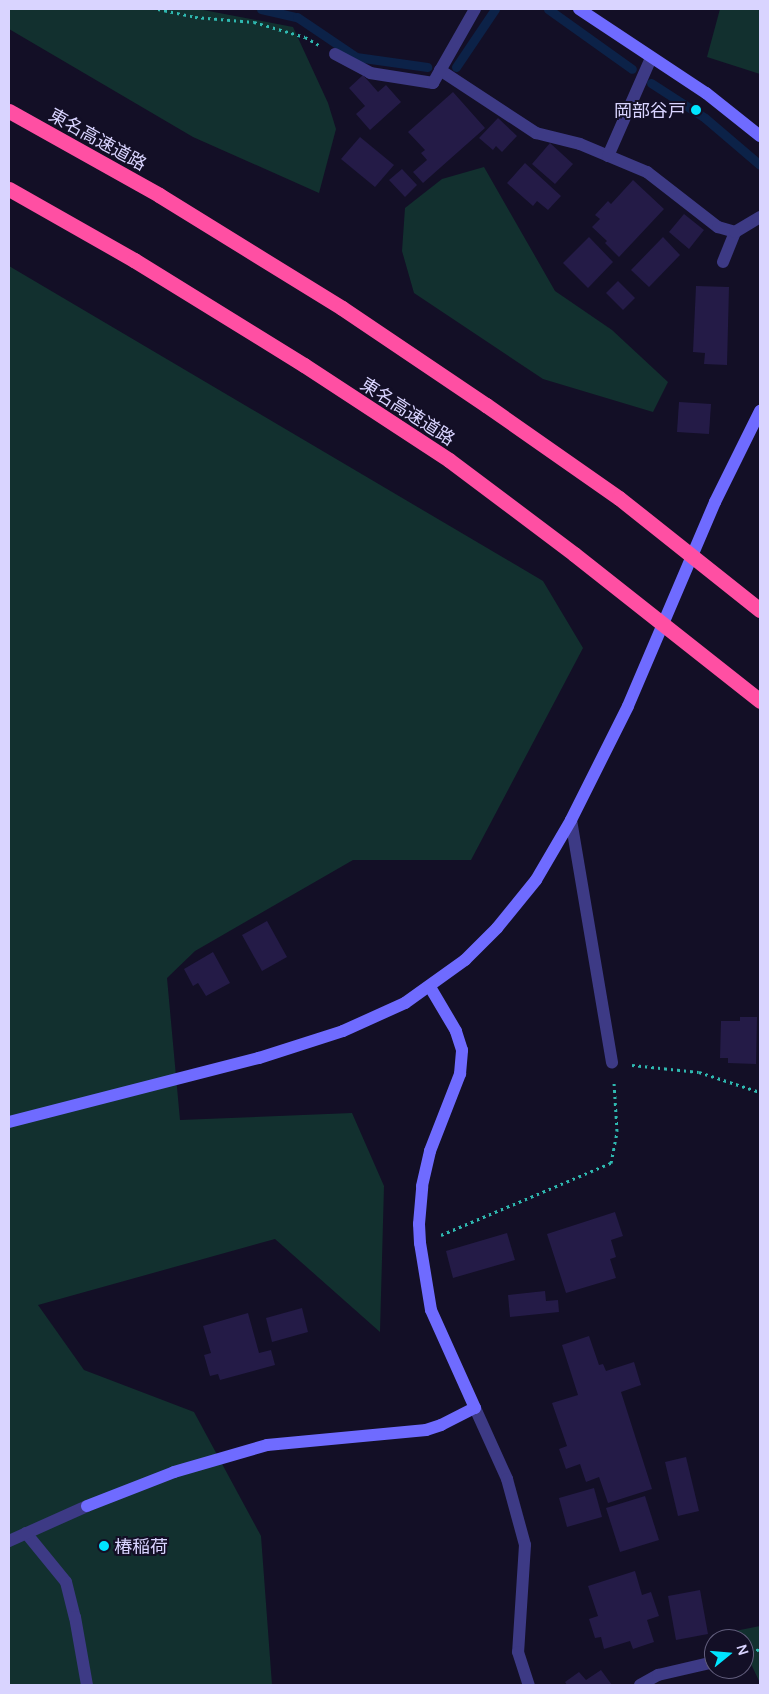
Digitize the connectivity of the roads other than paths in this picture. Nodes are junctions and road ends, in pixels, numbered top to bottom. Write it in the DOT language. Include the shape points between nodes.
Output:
graph roads {
  1 [pos="475,9"];
  2 [pos="579,9"];
  3 [pos="334,54"];
  4 [pos="651,58"];
  5 [pos="440,70"];
  6 [pos="9,111"];
  7 [pos="760,136"];
  8 [pos="608,156"];
  9 [pos="9,189"];
  10 [pos="760,217"];
  11 [pos="735,232"];
  12 [pos="723,262"];
  13 [pos="760,411"];
  14 [pos="760,610"];
  15 [pos="760,701"];
  16 [pos="571,820"];
  17 [pos="430,987"];
  18 [pos="612,1063"];
  19 [pos="9,1122"];
  20 [pos="475,1408"];
  21 [pos="26,1533"];
  22 [pos="9,1541"];
  23 [pos="704,1664"];
  24 [pos="87,1685"];
  25 [pos="529,1685"];
  26 [pos="640,1685"];
  1 -- 5 [label="street"];
  2 -- 4 [label="street"];
  3 -- 5 [label="street" via="370,73 433,83"];
  4 -- 7 [label="street" via="706,92"];
  4 -- 8 [label="street"];
  5 -- 8 [label="street" via="536,133 580,144"];
  6 -- 14 [label="highway, 東名高速道路, bridge" via="159,195 342,308 619,498"];
  8 -- 11 [label="street" via="647,172 718,227"];
  9 -- 15 [label="highway, 東名高速道路, bridge" via="134,260 449,460 513,506"];
  10 -- 11 [label="street"];
  11 -- 12 [label="street"];
  13 -- 16 [label="street" via="715,502 628,706"];
  16 -- 17 [label="street" via="536,880 497,928 465,960"];
  16 -- 18 [label="street"];
  17 -- 19 [label="street" via="381,1015 287,1050"];
  17 -- 20 [label="street" via="456,1031 462,1050 460,1074 430,1151 422,1186 420,1243 430,1310"];
  20 -- 21 [label="street" via="426,1430 267,1445 174,1472"];
  20 -- 25 [label="street" via="507,1479 525,1545 518,1652"];
  21 -- 22 [label="street"];
  21 -- 24 [label="street" via="66,1582"];
  23 -- 26 [label="street" via="658,1674"];
}
